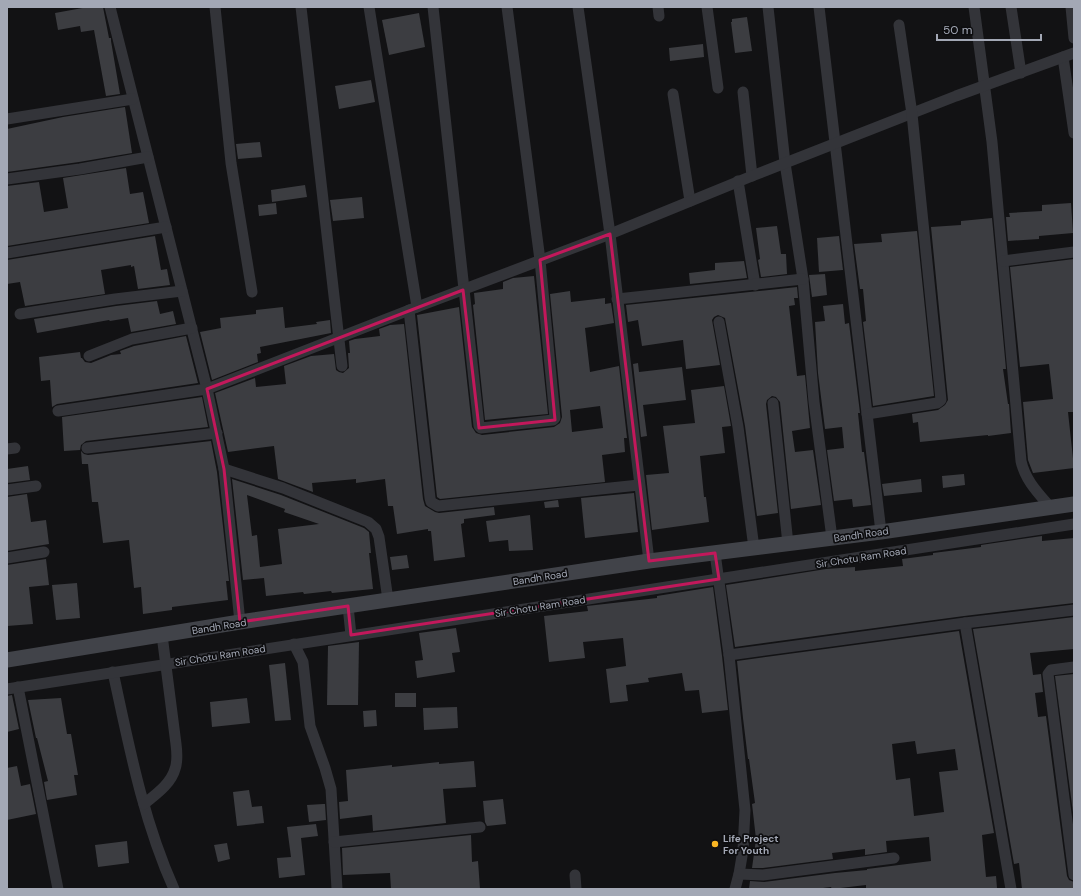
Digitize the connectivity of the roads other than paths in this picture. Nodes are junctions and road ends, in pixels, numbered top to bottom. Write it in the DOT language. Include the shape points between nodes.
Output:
graph roads {
  1 [pos="110,7"];
  2 [pos="215,7"];
  3 [pos="301,7"];
  4 [pos="369,7"];
  5 [pos="433,7"];
  6 [pos="507,7"];
  7 [pos="578,7"];
  8 [pos="707,7"];
  9 [pos="768,7"];
  10 [pos="819,7"];
  11 [pos="974,7"];
  12 [pos="1011,7"];
  13 [pos="1071,7"];
  14 [pos="899,25"];
  15 [pos="1074,38"];
  16 [pos="1074,53"];
  17 [pos="1063,57"];
  18 [pos="1021,73"];
  19 [pos="984,86"];
  20 [pos="718,88"];
  21 [pos="743,92"];
  22 [pos="672,94"];
  23 [pos="133,99"];
  24 [pos="912,114"];
  25 [pos="7,119"];
  26 [pos="1074,133"];
  27 [pos="836,144"];
  28 [pos="148,157"];
  29 [pos="785,164"];
  30 [pos="752,176"];
  31 [pos="7,180"];
  32 [pos="738,181"];
  33 [pos="690,201"];
  34 [pos="166,227"];
  35 [pos="610,234"];
  36 [pos="1074,252"];
  37 [pos="7,253"];
  38 [pos="540,260"];
  39 [pos="1003,261"];
  40 [pos="803,279"];
  41 [pos="755,285"];
  42 [pos="463,290"];
  43 [pos="182,291"];
  44 [pos="252,292"];
  45 [pos="617,299"];
  46 [pos="413,308"];
  47 [pos="20,314"];
  48 [pos="719,322"];
  49 [pos="192,328"];
  50 [pos="339,337"];
  51 [pos="89,356"];
  52 [pos="342,366"];
  53 [pos="207,389"];
  54 [pos="773,403"];
  55 [pos="58,411"];
  56 [pos="867,414"];
  57 [pos="217,433"];
  58 [pos="87,448"];
  59 [pos="224,469"];
  60 [pos="640,485"];
  61 [pos="36,486"];
  62 [pos="7,490"];
  63 [pos="1074,504"];
  64 [pos="1051,508"];
  65 [pos="1074,524"];
  66 [pos="881,532"];
  67 [pos="832,538"];
  68 [pos="788,544"];
  69 [pos="754,548"];
  70 [pos="44,552"];
  71 [pos="715,553"];
  72 [pos="7,558"];
  73 [pos="649,561"];
  74 [pos="719,579"];
  75 [pos="388,600"];
  76 [pos="348,606"];
  77 [pos="1074,610"];
  78 [pos="240,622"];
  79 [pos="965,623"];
  80 [pos="162,635"];
  81 [pos="351,635"];
  82 [pos="294,644"];
  83 [pos="729,655"];
  84 [pos="7,660"];
  85 [pos="167,664"];
  86 [pos="1074,667"];
  87 [pos="113,672"];
  88 [pos="12,688"];
  89 [pos="144,804"];
  90 [pos="480,827"];
  91 [pos="334,842"];
  92 [pos="894,858"];
  93 [pos="739,874"];
  94 [pos="575,875"];
  95 [pos="1074,875"];
  96 [pos="58,889"];
  97 [pos="174,889"];
  98 [pos="337,889"];
  99 [pos="576,889"];
  100 [pos="736,889"];
  101 [pos="1011,889"];
  1 -- 23 [label="street"];
  2 -- 44 [label="street" via="231,163"];
  3 -- 50 [label="street"];
  4 -- 46 [label="street"];
  5 -- 42 [label="street"];
  6 -- 38 [label="street"];
  7 -- 35 [label="street"];
  8 -- 20 [label="street"];
  9 -- 29 [label="street"];
  10 -- 27 [label="street"];
  11 -- 19 [label="street"];
  12 -- 18 [label="street"];
  13 -- 15 [label="street"];
  14 -- 24 [label="street"];
  16 -- 17 [label="street"];
  17 -- 18 [label="street"];
  17 -- 26 [label="street"];
  18 -- 19 [label="street"];
  19 -- 24 [label="street"];
  19 -- 39 [label="street"];
  21 -- 30 [label="street"];
  22 -- 33 [label="street"];
  23 -- 25 [label="street"];
  23 -- 28 [label="street"];
  24 -- 27 [label="street"];
  24 -- 56 [label="street" via="941,400 937,403"];
  27 -- 29 [label="street"];
  27 -- 56 [label="street"];
  28 -- 31 [label="street"];
  28 -- 34 [label="street"];
  29 -- 30 [label="street"];
  29 -- 40 [label="street"];
  30 -- 32 [label="street"];
  32 -- 33 [label="street"];
  32 -- 41 [label="street"];
  33 -- 35 [label="street"];
  34 -- 37 [label="street"];
  34 -- 43 [label="street"];
  35 -- 38 [label="street"];
  35 -- 45 [label="street"];
  36 -- 39 [label="street"];
  38 -- 42 [label="street"];
  38 -- 42 [label="street" via="554,420 479,427"];
  39 -- 64 [label="street" via="1023,470"];
  40 -- 41 [label="street"];
  40 -- 67 [label="street" via="814,402"];
  41 -- 45 [label="street"];
  42 -- 46 [label="street"];
  43 -- 47 [label="street"];
  43 -- 49 [label="street"];
  45 -- 60 [label="street"];
  46 -- 50 [label="street"];
  46 -- 60 [label="street" via="430,498 434,505"];
  48 -- 69 [label="street" via="738,426"];
  49 -- 51 [label="street" via="132,339"];
  49 -- 53 [label="street"];
  50 -- 52 [label="street"];
  50 -- 53 [label="street"];
  53 -- 55 [label="street"];
  53 -- 57 [label="street"];
  54 -- 68 [label="street"];
  56 -- 66 [label="street"];
  57 -- 58 [label="street"];
  57 -- 59 [label="street"];
  59 -- 75 [label="street" via="283,488 368,522 376,529 379,537"];
  59 -- 78 [label="street"];
  60 -- 73 [label="street"];
  61 -- 62 [label="street"];
  63 -- 64 [label="street, Bandh Road"];
  64 -- 66 [label="street, Bandh Road"];
  65 -- 74 [label="street, Sir Chotu Ram Road"];
  66 -- 67 [label="street, Bandh Road"];
  67 -- 68 [label="street, Bandh Road"];
  68 -- 69 [label="street, Bandh Road"];
  69 -- 71 [label="street, Bandh Road"];
  70 -- 72 [label="street"];
  71 -- 73 [label="street, Bandh Road"];
  71 -- 74 [label="street"];
  73 -- 75 [label="street, Bandh Road"];
  74 -- 81 [label="street, Sir Chotu Ram Road"];
  74 -- 83 [label="street"];
  75 -- 76 [label="street, Bandh Road"];
  76 -- 78 [label="street, Bandh Road"];
  76 -- 81 [label="street"];
  77 -- 79 [label="street"];
  78 -- 80 [label="street, Bandh Road"];
  79 -- 83 [label="street"];
  79 -- 101 [label="street"];
  80 -- 84 [label="street, Bandh Road"];
  80 -- 85 [label="street"];
  81 -- 82 [label="street, Sir Chotu Ram Road"];
  82 -- 85 [label="street, Sir Chotu Ram Road"];
  82 -- 91 [label="street" via="303,662 310,726 331,789"];
  83 -- 93 [label="street" via="745,810"];
  85 -- 87 [label="street, Sir Chotu Ram Road"];
  85 -- 89 [label="street" via="177,761 167,783"];
  86 -- 95 [label="street" via="1051,670 1048,674"];
  87 -- 88 [label="street, Sir Chotu Ram Road"];
  87 -- 89 [label="street"];
  88 -- 96 [label="street"];
  89 -- 97 [label="street" via="160,857"];
  90 -- 91 [label="street"];
  91 -- 98 [label="street"];
  92 -- 93 [label="street" via="763,875"];
  93 -- 100 [label="street"];
  94 -- 99 [label="street"];
}
